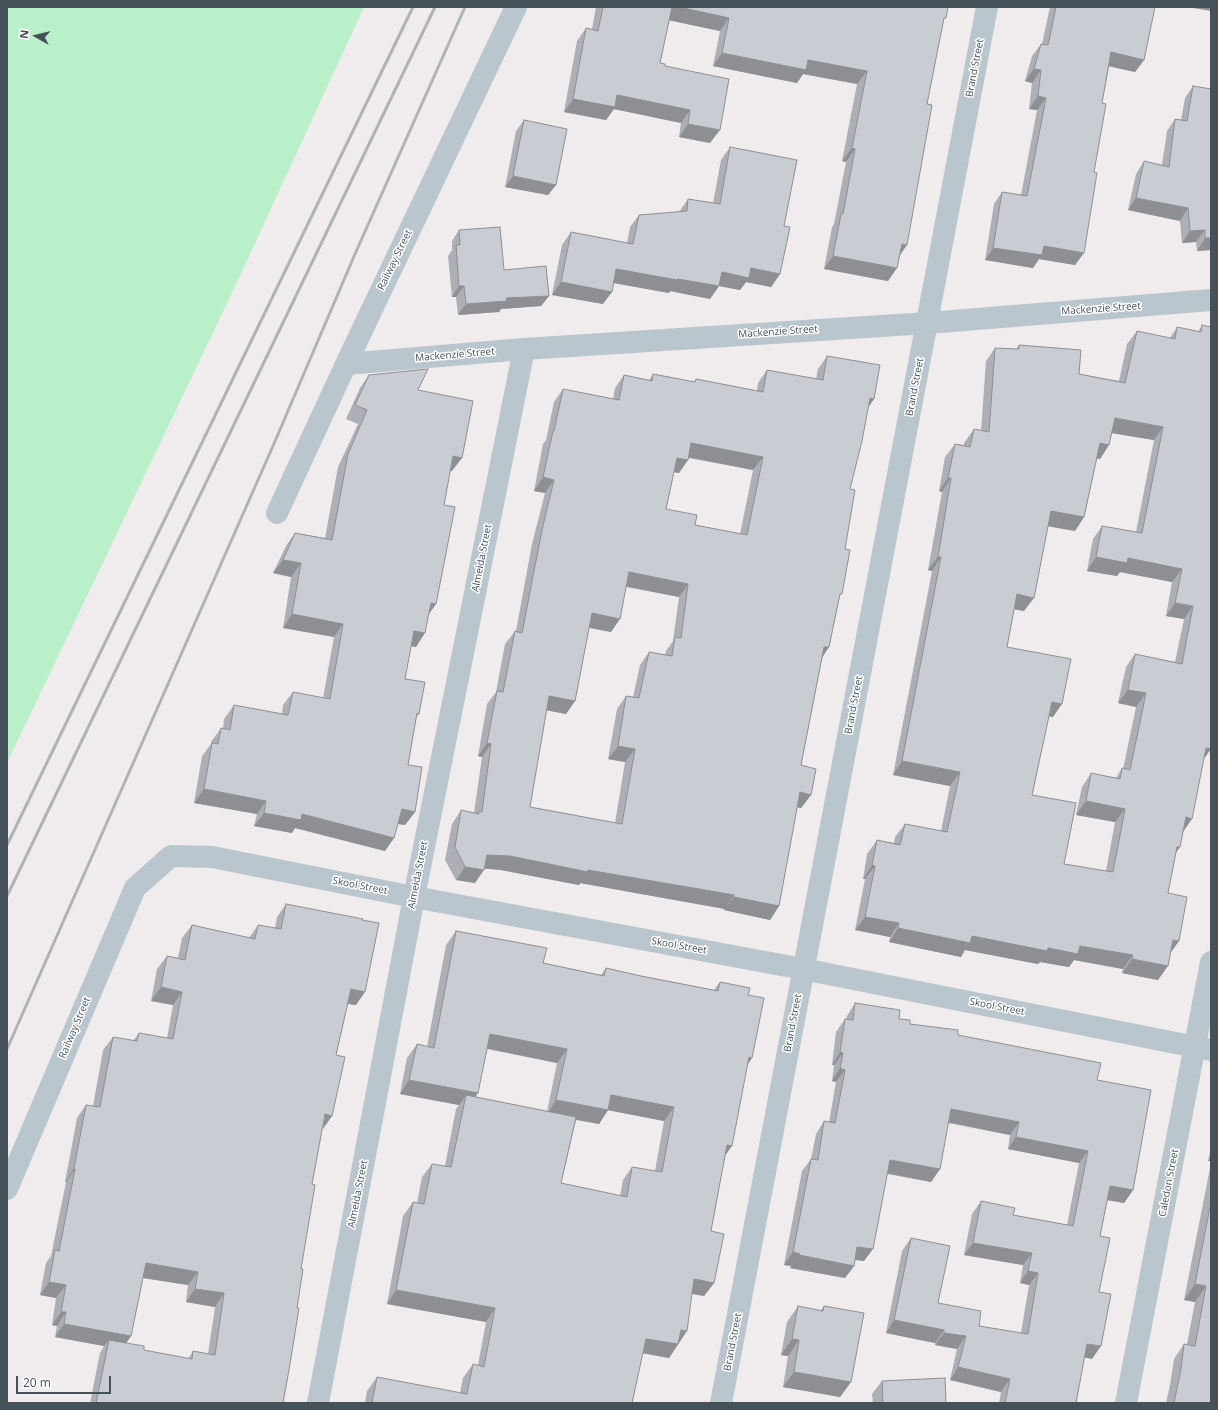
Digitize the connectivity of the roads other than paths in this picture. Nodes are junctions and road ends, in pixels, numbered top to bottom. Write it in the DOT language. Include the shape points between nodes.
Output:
graph roads {
  1 [pos="516,7"];
  2 [pos="987,7"];
  3 [pos="1211,300"];
  4 [pos="928,323"];
  5 [pos="524,349"];
  6 [pos="346,364"];
  7 [pos="277,514"];
  8 [pos="152,873"];
  9 [pos="414,897"];
  10 [pos="1211,962"];
  11 [pos="803,969"];
  12 [pos="1203,1049"];
  13 [pos="7,1189"];
  14 [pos="318,1403"];
  15 [pos="721,1403"];
  16 [pos="1126,1403"];
  1 -- 6 [label="street, Railway Street"];
  2 -- 4 [label="street, Brand Street"];
  3 -- 4 [label="street, Mackenzie Street"];
  4 -- 5 [label="street, Mackenzie Street"];
  4 -- 11 [label="street, Brand Street"];
  5 -- 6 [label="street, Mackenzie Street"];
  5 -- 9 [label="street, Almeida Street"];
  6 -- 7 [label="street, Railway Street"];
  8 -- 9 [label="street, Skool Street" via="171,856 212,857"];
  8 -- 13 [label="street, Railway Street" via="135,888"];
  9 -- 11 [label="street, Skool Street"];
  9 -- 14 [label="street, Almeida Street"];
  10 -- 12 [label="street, Caledon Street"];
  11 -- 12 [label="street, Skool Street"];
  11 -- 15 [label="street, Brand Street"];
  12 -- 16 [label="street, Caledon Street"];
}
